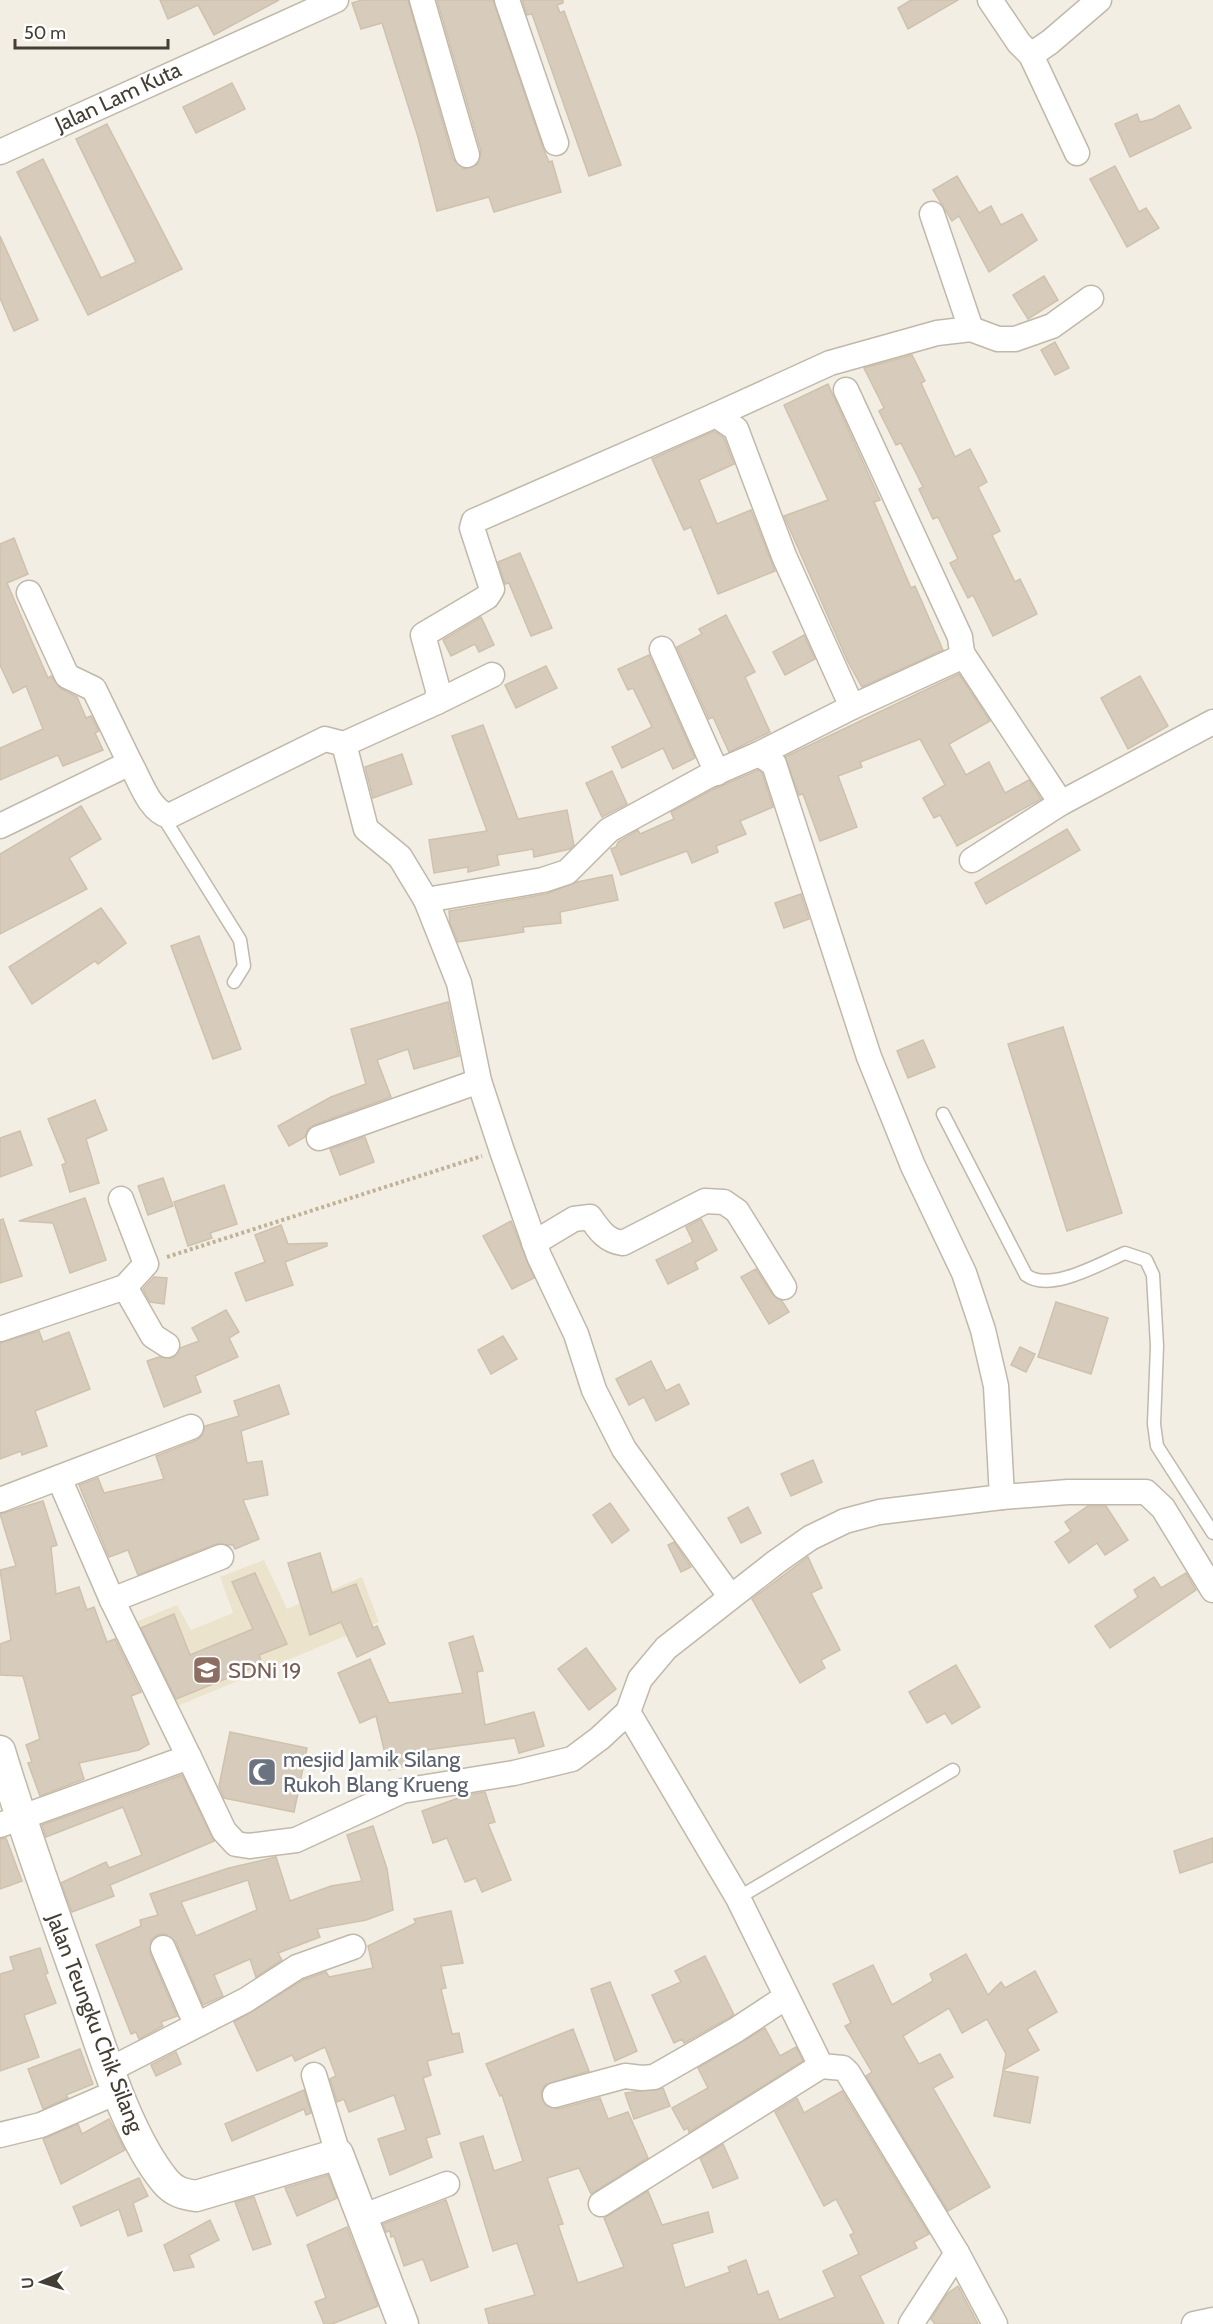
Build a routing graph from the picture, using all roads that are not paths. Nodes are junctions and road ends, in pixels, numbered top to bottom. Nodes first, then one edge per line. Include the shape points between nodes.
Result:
1 (336, 0) edge
2 (422, 0) edge
3 (507, 0) edge
4 (990, 0) edge
5 (1099, 0) edge
6 (1031, 54) junction
7 (555, 143) dead end
8 (0, 152) edge
9 (1077, 153) dead end
10 (467, 155) dead end
11 (932, 214) dead end
12 (1091, 298) dead end
13 (971, 329) junction
14 (846, 390) dead end
15 (716, 416) junction
16 (29, 593) dead end
17 (662, 649) dead end
18 (962, 653) junction
19 (492, 675) dead end
20 (437, 702) junction
21 (852, 707) junction
22 (1213, 722) edge
23 (344, 744) junction
24 (759, 754) junction
25 (130, 763) junction
26 (717, 773) junction
27 (1060, 803) junction
28 (162, 814) junction
29 (0, 826) edge
30 (972, 860) dead end
31 (426, 900) junction
32 (234, 982) dead end
33 (479, 1081) junction
34 (943, 1114) dead end
35 (319, 1138) dead end
36 (121, 1199) dead end
37 (534, 1243) junction
38 (125, 1287) junction
39 (784, 1287) dead end
40 (0, 1329) edge
41 (167, 1345) dead end
42 (190, 1427) dead end
43 (58, 1478) junction
44 (1002, 1497) junction
45 (0, 1500) edge
46 (1213, 1533) edge
47 (221, 1557) dead end
48 (1213, 1590) edge
49 (730, 1596) junction
50 (112, 1600) junction
51 (628, 1712) junction
52 (0, 1751) edge
53 (189, 1756) junction
54 (952, 1770) dead end
55 (10, 1821) edge
56 (738, 1898) junction
57 (353, 1947) dead end
58 (164, 1948) dead end
59 (786, 1997) junction
60 (196, 2024) junction
61 (821, 2066) junction
62 (314, 2076) dead end
63 (114, 2080) junction
64 (555, 2095) dead end
65 (0, 2135) edge
66 (339, 2154) junction
67 (447, 2184) dead end
68 (601, 2205) dead end
69 (363, 2216) junction
70 (957, 2253) junction
71 (1213, 2319) edge
72 (403, 2324) edge
73 (911, 2324) edge
74 (995, 2324) edge
75 (1194, 2324) edge

1 - 8 street, Jalan Lam Kuta
2 - 10 street
3 - 7 street
4 - 6 street via 1018,43
5 - 6 street
6 - 9 street
11 - 13 street
12 - 13 street via 1052,326 1015,339 998,339
13 - 15 street via 937,333 830,363
14 - 18 street via 960,637
15 - 20 street via 474,521 472,528 492,589 487,597 423,635 438,690
15 - 21 street via 736,429 784,556
16 - 25 street via 67,675 94,689
17 - 26 street
18 - 21 street via 957,659
18 - 27 street
19 - 20 street
20 - 23 street
21 - 24 street
22 - 27 street
23 - 28 street via 326,739 175,815
23 - 31 street via 366,829 400,857
24 - 26 street
24 - 44 street via 774,764 869,1057 913,1166 964,1273 983,1330 996,1386
25 - 28 street via 154,807
25 - 29 street
26 - 31 street via 609,830 567,872 543,880
27 - 30 street
28 - 32 lane via 240,940 244,966
31 - 33 street via 459,983
33 - 35 street
33 - 37 street
34 - 46 lane via 1026,1275 1035,1282 1058,1281 1125,1253 1146,1260 1153,1275 1157,1446
36 - 38 street via 146,1264
37 - 39 street via 574,1219 590,1217 602,1234 622,1243 705,1201 724,1202 738,1211
37 - 49 street via 576,1335 594,1390 624,1449
38 - 40 street
38 - 41 street via 153,1336
42 - 43 street
43 - 45 street
43 - 50 street
44 - 48 street via 1146,1492 1163,1508
44 - 49 street via 879,1512 845,1521 810,1538
47 - 50 street
49 - 51 street via 654,1661 640,1679
50 - 53 street
51 - 53 street via 572,1759 514,1773 402,1791 296,1840 249,1846 236,1844 224,1831
51 - 56 street
52 - 55 street, Jalan Teungku Chik Silang
53 - 55 street
54 - 56 lane
55 - 63 street, Jalan Teungku Chik Silang
56 - 59 street
57 - 60 street via 297,1967 246,2000
58 - 60 street
59 - 61 street
59 - 64 street via 654,2077 626,2076
60 - 63 street
61 - 68 street
61 - 70 street via 843,2068 848,2073
62 - 66 street
63 - 65 street via 41,2125
63 - 66 street, Jalan Teungku Chik Silang via 146,2153 165,2181 180,2194 205,2196
66 - 69 street
67 - 69 street
69 - 72 street
70 - 73 street
70 - 74 street
71 - 75 street

